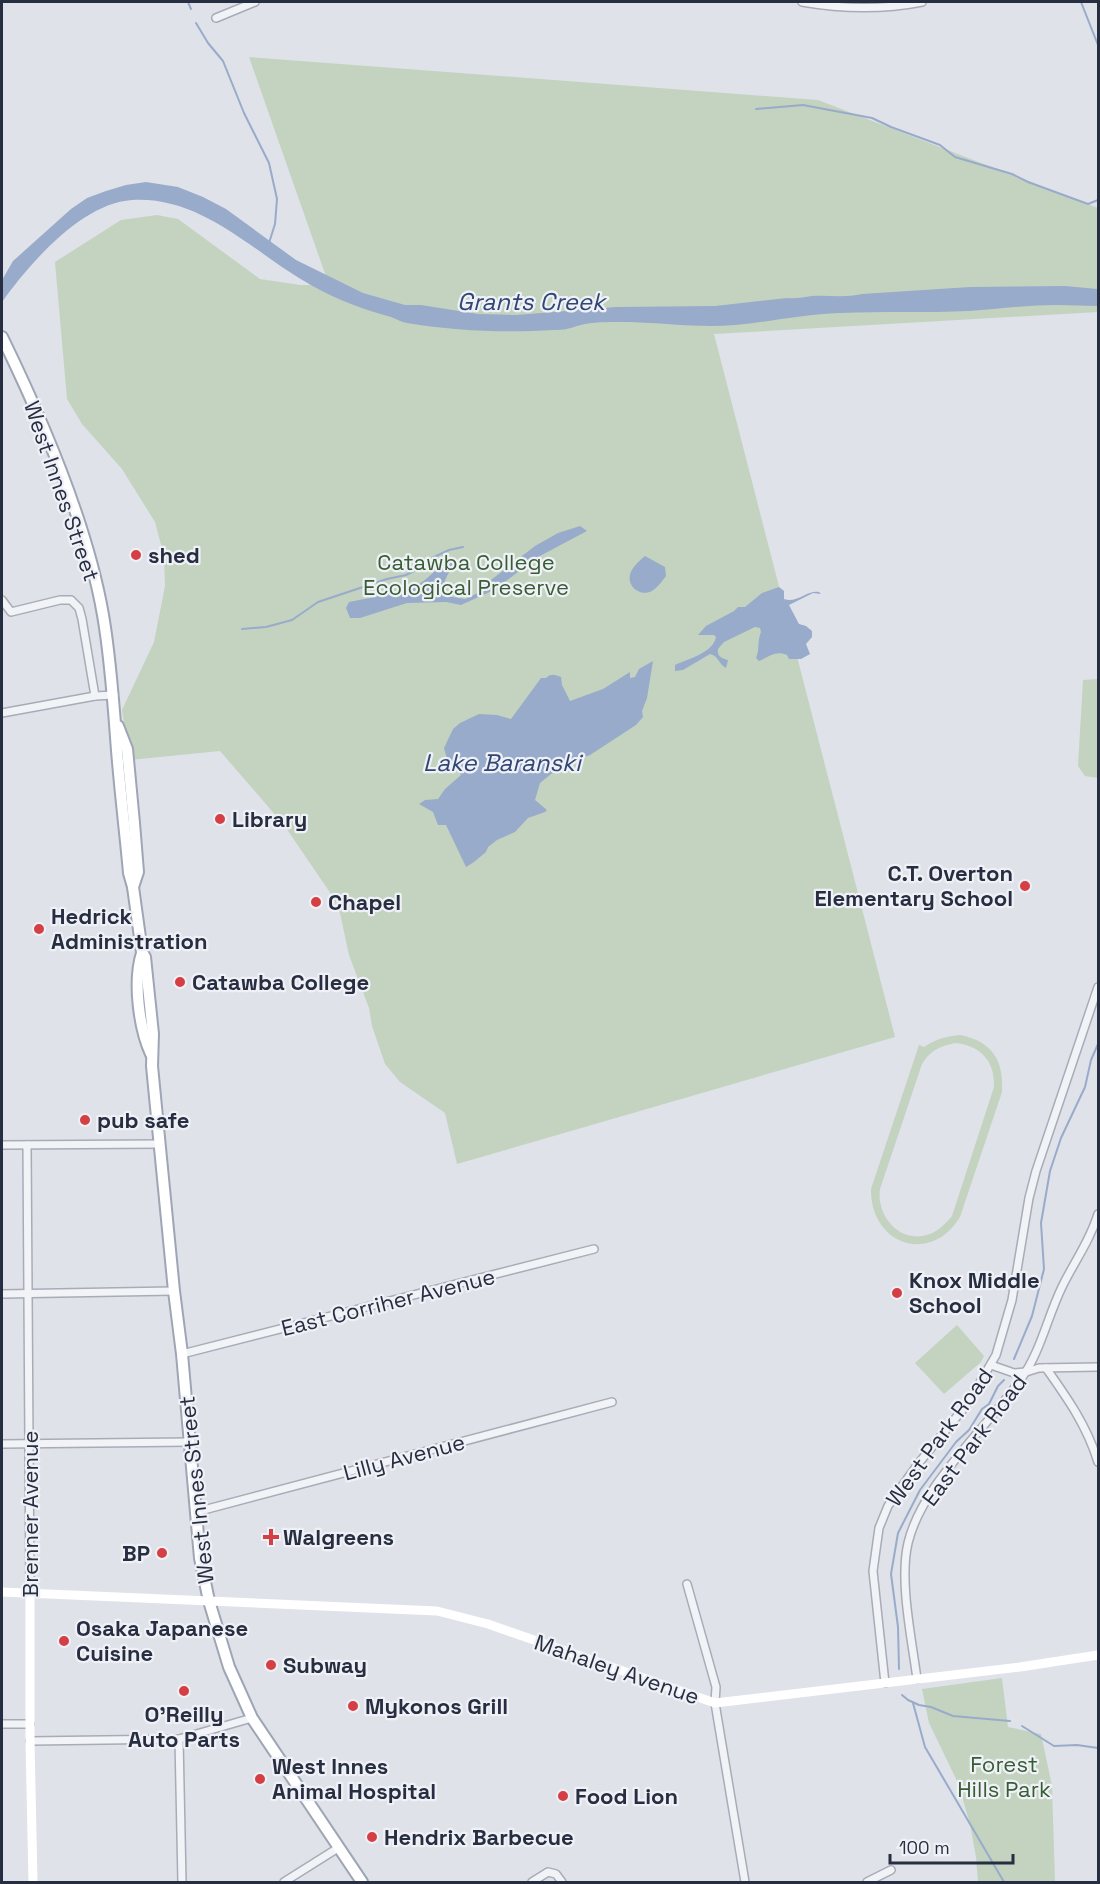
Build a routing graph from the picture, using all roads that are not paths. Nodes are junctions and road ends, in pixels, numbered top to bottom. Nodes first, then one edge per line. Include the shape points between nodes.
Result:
1 (255, 2) edge
2 (802, 2) edge
3 (922, 2) edge
4 (216, 18) dead end
5 (2, 337) edge
6 (2, 600) edge
7 (114, 695) junction
8 (95, 696) junction
9 (2, 713) edge
10 (1098, 987) edge
11 (1097, 999) edge
12 (1095, 1012) edge
13 (160, 1144) junction
14 (2, 1145) edge
15 (27, 1145) junction
16 (1098, 1214) edge
17 (594, 1249) dead end
18 (174, 1291) junction
19 (29, 1293) junction
20 (2, 1294) edge
21 (182, 1354) junction
22 (992, 1365) junction
23 (1098, 1367) edge
24 (1046, 1368) junction
25 (1026, 1372) junction
26 (612, 1402) dead end
27 (190, 1442) junction
28 (30, 1443) junction
29 (2, 1444) edge
30 (1098, 1462) edge
31 (196, 1512) junction
32 (687, 1584) dead end
33 (2, 1592) edge
34 (30, 1593) junction
35 (209, 1601) junction
36 (1098, 1655) edge
37 (917, 1679) junction
38 (885, 1683) junction
39 (715, 1703) junction
40 (252, 1718) junction
41 (2, 1724) edge
42 (30, 1724) junction
43 (179, 1738) junction
44 (30, 1742) junction
45 (338, 1848) junction
46 (891, 1870) dead end
47 (33, 1882) edge
48 (182, 1882) edge
49 (284, 1882) edge
50 (362, 1882) edge
51 (532, 1882) edge
52 (562, 1882) edge
53 (745, 1882) edge
54 (867, 1882) edge

1 - 4 street
2 - 3 street via 859,8
5 - 7 main road, West Innes Street via 42,424 79,526 103,614
6 - 8 street via 11,612 60,600 71,600 79,608
7 - 8 street
7 - 13 main road, West Innes Street via 116,721 127,749 138,872 133,887 153,1034
8 - 9 street
10 - 11 street, West Park Road
11 - 12 street, West Park Road
12 - 22 street, West Park Road via 1036,1171 1012,1300
13 - 15 street
13 - 18 main road, West Innes Street
14 - 15 street
15 - 19 street, Brenner Avenue
16 - 25 street, East Park Road
17 - 21 street, East Corriher Avenue
18 - 19 street
18 - 21 main road, West Innes Street
19 - 20 street
19 - 28 street, Brenner Avenue
21 - 27 main road, West Innes Street
22 - 25 street
22 - 38 street, West Park Road via 882,1517 873,1571
23 - 24 street
24 - 25 street
24 - 30 street via 1076,1409
25 - 37 street, East Park Road via 932,1490 912,1530 907,1545 907,1594
26 - 31 street, Lilly Avenue
27 - 28 street
27 - 31 main road, West Innes Street
28 - 29 street
28 - 34 street, Brenner Avenue
31 - 35 main road, West Innes Street
32 - 39 street via 716,1687
33 - 34 street, Mahaley Avenue
34 - 35 street, Mahaley Avenue
34 - 42 street, Brenner Avenue
35 - 39 street, Mahaley Avenue via 437,1611 467,1617
35 - 40 main road, West Innes Street via 229,1667
36 - 37 street, Mahaley Avenue
37 - 38 street, Mahaley Avenue
38 - 39 street, Mahaley Avenue
39 - 53 street
40 - 43 street
40 - 45 main road, West Innes Street
41 - 42 street
42 - 44 street, Brenner Avenue
43 - 44 street
43 - 48 street
44 - 47 street, Brenner Avenue
45 - 49 street
45 - 50 main road, West Innes Street
46 - 54 street
51 - 52 street via 548,1872 556,1874

